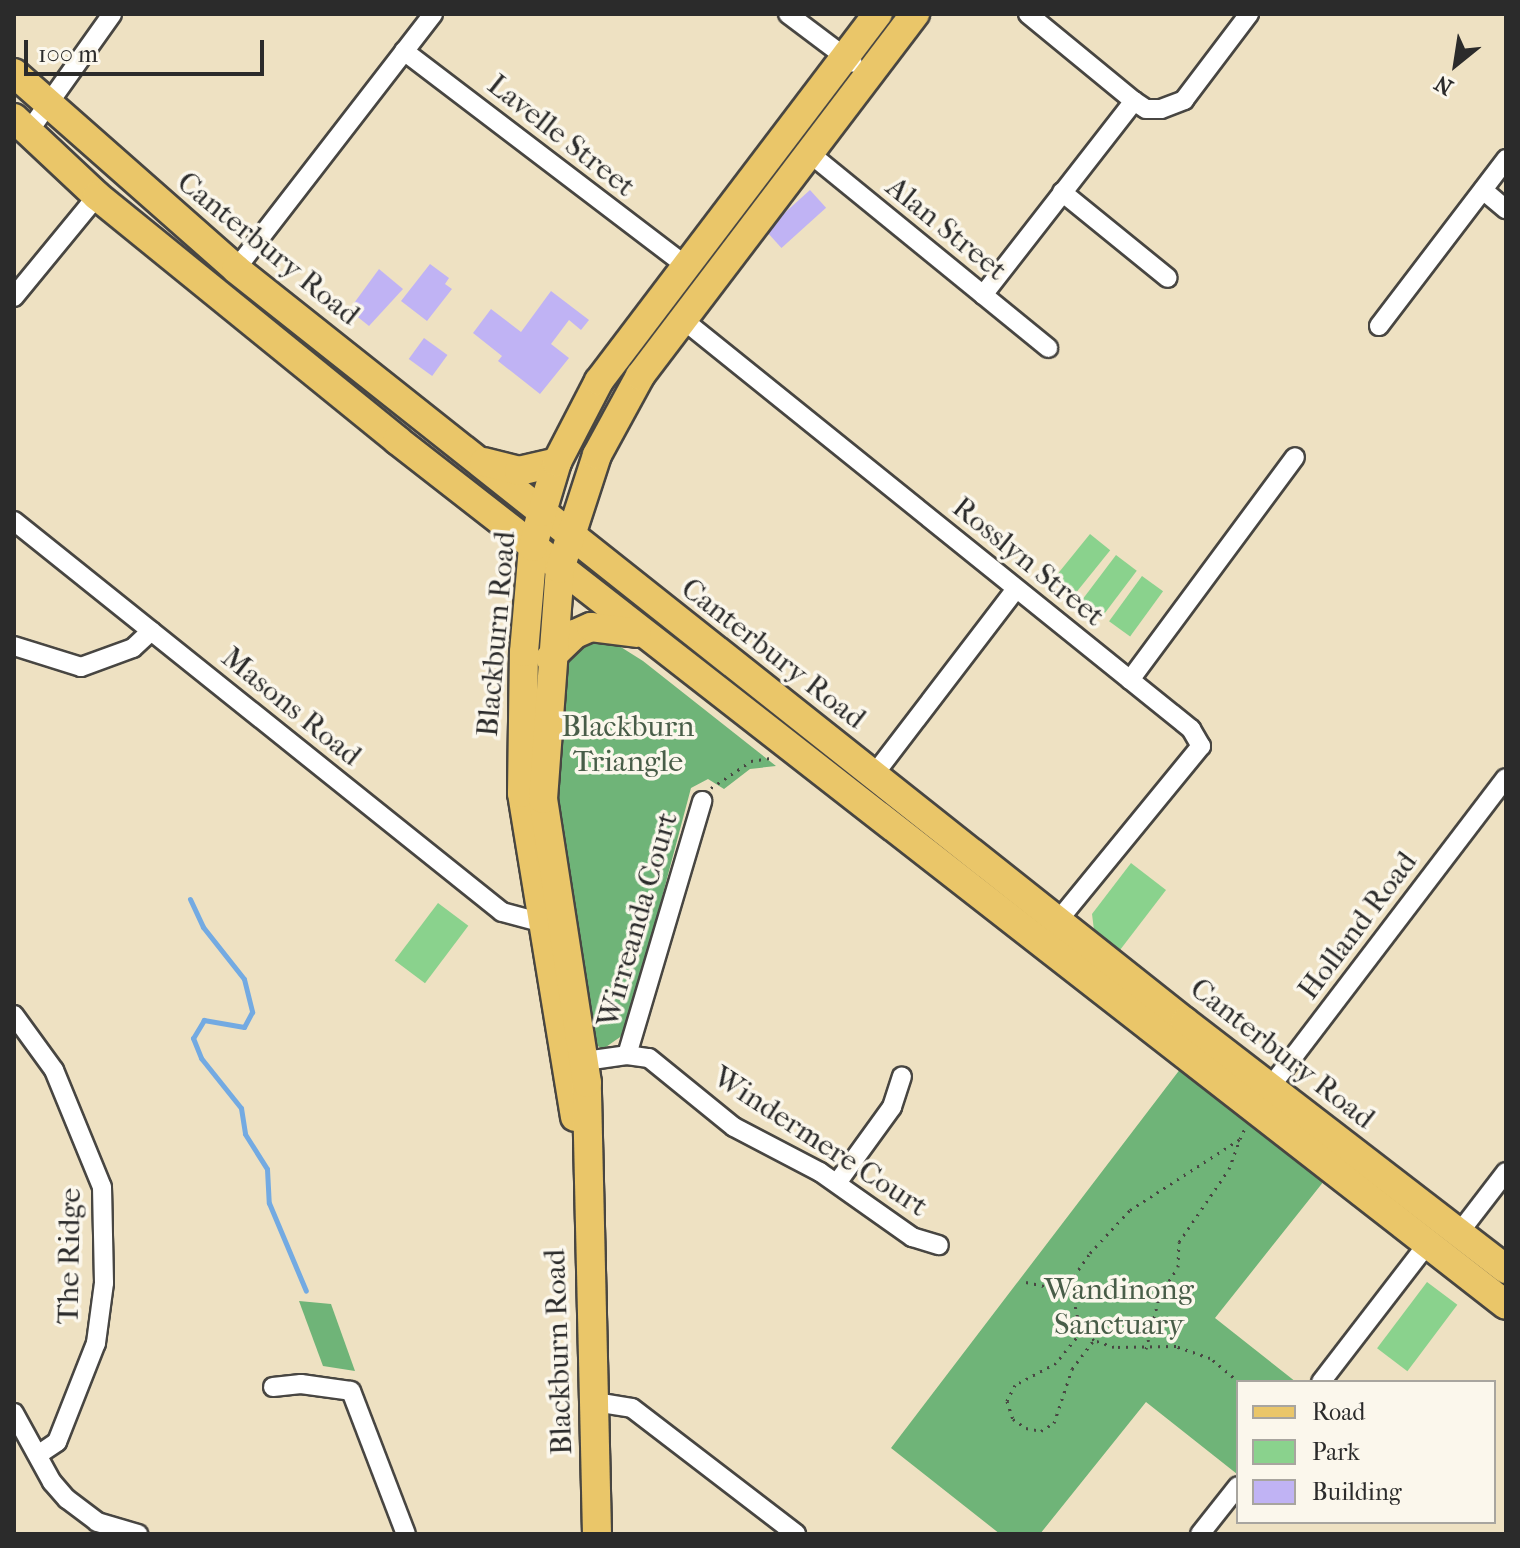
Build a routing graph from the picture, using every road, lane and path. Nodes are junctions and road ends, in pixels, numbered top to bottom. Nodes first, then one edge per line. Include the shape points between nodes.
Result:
1 (112, 14) edge
2 (433, 14) edge
3 (788, 14) edge
4 (878, 14) edge
5 (915, 14) edge
6 (1028, 14) edge
7 (1249, 14) edge
8 (404, 51) junction
9 (845, 57) junction
10 (14, 73) edge
11 (868, 75) junction
12 (1134, 101) junction
13 (50, 102) junction
14 (22, 124) edge
15 (808, 152) junction
16 (1506, 159) edge
17 (1483, 190) junction
18 (1062, 192) junction
19 (97, 196) junction
20 (1506, 209) edge
21 (685, 265) junction
22 (236, 269) junction
23 (1168, 278) dead end
24 (983, 295) junction
25 (14, 297) edge
26 (681, 318) junction
27 (1379, 326) dead end
28 (1048, 348) dead end
29 (469, 455) junction
30 (597, 455) junction
31 (1295, 457) dead end
32 (557, 462) junction
33 (542, 512) junction
34 (14, 521) edge
35 (569, 534) junction
36 (533, 547) junction
37 (560, 569) junction
38 (614, 572) junction
39 (1016, 589) junction
40 (151, 631) junction
41 (645, 636) junction
42 (14, 646) edge
43 (550, 658) junction
44 (1130, 680) junction
45 (769, 748) dead end
46 (873, 776) junction
47 (1506, 778) edge
48 (702, 801) joint
49 (550, 921) junction
50 (1062, 936) junction
51 (571, 977) junction
52 (14, 1015) edge
53 (557, 1023) junction
54 (627, 1055) junction
55 (574, 1063) junction
56 (902, 1077) dead end
57 (1262, 1098) junction
58 (1240, 1139) junction
59 (1506, 1172) edge
60 (837, 1183) junction
61 (1444, 1233) junction
62 (939, 1245) dead end
63 (1506, 1269) edge
64 (1026, 1282) dead end
65 (1072, 1292) junction
66 (1506, 1305) edge
67 (1081, 1332) junction
68 (1094, 1340) junction
69 (1146, 1349) junction
70 (1237, 1380) edge
71 (1323, 1380) edge
72 (273, 1387) dead end
73 (595, 1402) junction
74 (14, 1413) edge
75 (38, 1455) junction
76 (1236, 1489) edge
77 (138, 1534) edge
78 (406, 1534) edge
79 (597, 1534) edge
80 (796, 1534) edge
81 (1200, 1534) edge

1 - 13 street
2 - 8 street
3 - 9 street
4 - 9 main road, Blackburn Road
5 - 11 main road, Blackburn Road
6 - 12 street
7 - 12 street via 1184,100 1161,109
8 - 21 street, Lavelle Street
8 - 22 street
9 - 11 street
9 - 21 main road, Blackburn Road
10 - 13 main road, Canterbury Road
11 - 15 main road, Blackburn Road
12 - 18 street
13 - 14 street
13 - 22 main road, Canterbury Road
14 - 19 main road, Canterbury Road
15 - 24 street, Alan Street
15 - 26 main road, Blackburn Road
16 - 17 street
17 - 20 street
17 - 27 street
18 - 23 street
18 - 24 street
19 - 25 street
19 - 36 main road, Canterbury Road
21 - 32 main road, Blackburn Road via 599,381
22 - 29 main road, Canterbury Road
24 - 28 street, Alan Street
26 - 30 main road, Blackburn Road via 640,376
26 - 39 street, Rosslyn Street
29 - 32 main road via 512,471
29 - 33 main road, Canterbury Road
30 - 35 main road, Blackburn Road
30 - 38 main road via 592,514 599,546
31 - 44 street
32 - 33 main road, Blackburn Road
33 - 35 main road, Canterbury Road
33 - 36 main road, Blackburn Road
34 - 40 street, Masons Road
35 - 37 main road, Blackburn Road
35 - 38 main road, Canterbury Road
36 - 37 main road, Canterbury Road
36 - 49 main road, Blackburn Road via 521,751
37 - 41 main road, Canterbury Road
37 - 43 main road, Blackburn Road
38 - 46 main road, Canterbury Road
39 - 44 street, Rosslyn Street
39 - 46 street
40 - 42 street via 133,648 81,667
40 - 49 street, Masons Road via 502,912 524,922
41 - 43 main road via 591,627
41 - 50 main road, Canterbury Road
43 - 49 main road, Blackburn Road via 543,799
44 - 50 street, Rosslyn Street via 1191,729 1201,746 1095,880
45 - 48 path via 780,757 751,761 710,788
46 - 50 main road, Canterbury Road
47 - 57 street, Holland Road
48 - 54 street, Wirreanda Court
49 - 51 main road, Blackburn Road
49 - 53 main road, Blackburn Road
50 - 57 main road, Canterbury Road
51 - 53 main road
51 - 55 main road, Blackburn Road
52 - 75 street, The Ridge via 54,1070 102,1187 104,1283 96,1343 57,1442
53 - 55 main road, Blackburn Road
54 - 55 street, Windermere Court
54 - 60 street, Windermere Court via 649,1058 734,1127
55 - 73 main road, Blackburn Road via 586,1169
56 - 60 street via 892,1107
57 - 58 path
57 - 61 main road, Canterbury Road
58 - 65 path via 1130,1210 1090,1253 1074,1276
58 - 69 path via 1229,1169 1179,1242 1178,1267 1160,1294
59 - 61 street
60 - 62 street, Windermere Court via 897,1228
61 - 63 main road, Canterbury Road
61 - 66 main road, Canterbury Road
61 - 71 street
64 - 65 path
65 - 67 path
67 - 68 path
67 - 68 path via 1056,1363 1015,1385 1007,1401 1013,1419 1026,1428 1041,1431 1054,1423 1072,1369
68 - 69 path
69 - 70 path via 1176,1346 1210,1358
72 - 78 street via 301,1384 351,1391
73 - 79 main road, Blackburn Road
73 - 80 street via 632,1408
74 - 75 street
75 - 77 street via 52,1482 82,1514
76 - 81 street

